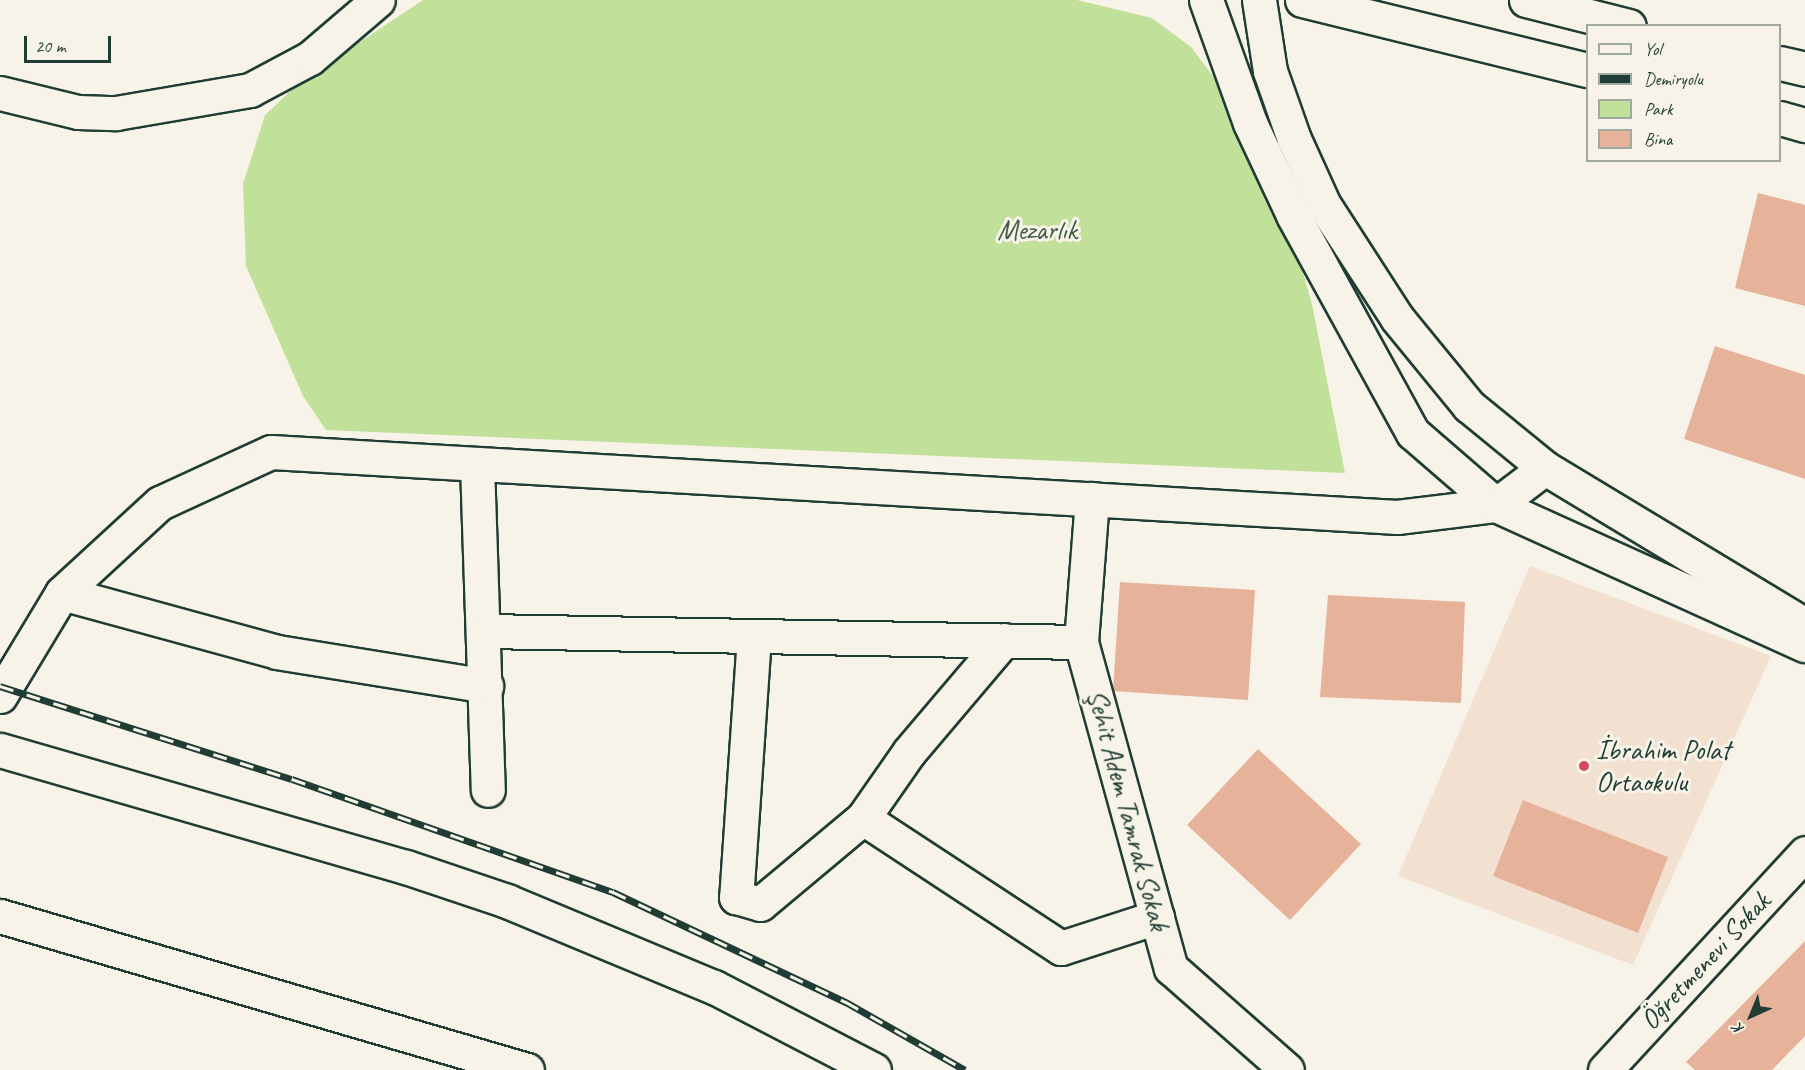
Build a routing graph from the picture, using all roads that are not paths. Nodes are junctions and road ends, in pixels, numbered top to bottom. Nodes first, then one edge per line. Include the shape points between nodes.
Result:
1 (378, 0) edge
2 (1206, 0) edge
3 (1259, 0) edge
4 (1302, 0) edge
5 (1526, 0) edge
6 (1621, 24) edge
7 (1781, 63) edge
8 (1805, 69) edge
9 (1586, 70) edge
10 (0, 93) edge
11 (1781, 119) edge
12 (1805, 125) edge
13 (477, 464) junction
14 (1545, 468) junction
15 (1092, 499) junction
16 (1496, 505) junction
17 (62, 593) junction
18 (1805, 625) edge
19 (485, 631) junction
20 (754, 636) junction
21 (1004, 640) junction
22 (1081, 642) junction
23 (1805, 645) edge
24 (486, 686) junction
25 (0, 696) edge
26 (0, 750) edge
27 (488, 790) dead end
28 (863, 818) junction
29 (1805, 853) edge
30 (0, 916) edge
31 (1157, 916) junction
32 (451, 1059) edge
33 (527, 1070) edge
34 (874, 1070) edge
35 (1287, 1070) edge
36 (1605, 1070) edge

1 - 10 main road via 310,58 249,90 116,113 66,110
2 - 16 main road via 1250,123 1293,215 1413,433
3 - 14 main road via 1270,71 1294,139 1335,223 1397,318 1469,406
4 - 9 main road
5 - 6 main road
7 - 8 main road
11 - 12 main road
13 - 15 main road
13 - 17 main road via 272,452 160,503
13 - 19 main road
14 - 16 main road
14 - 18 main road
15 - 16 main road via 1397,517
15 - 22 main road, Şehit Adem Tamrak Sokak
16 - 23 main road
17 - 24 main road via 277,652
17 - 25 main road
19 - 20 main road
19 - 24 main road
20 - 21 main road
20 - 28 main road via 736,897 760,904
21 - 22 main road
21 - 28 main road via 909,752
22 - 31 main road, Şehit Adem Tamrak Sokak
24 - 27 main road
26 - 34 main road via 395,863 507,902 714,987
28 - 31 main road via 1060,948
29 - 36 main road, Öğretmenevi Sokak
30 - 32 main road
31 - 35 main road, Şehit Adem Tamrak Sokak via 1171,968
32 - 33 main road

